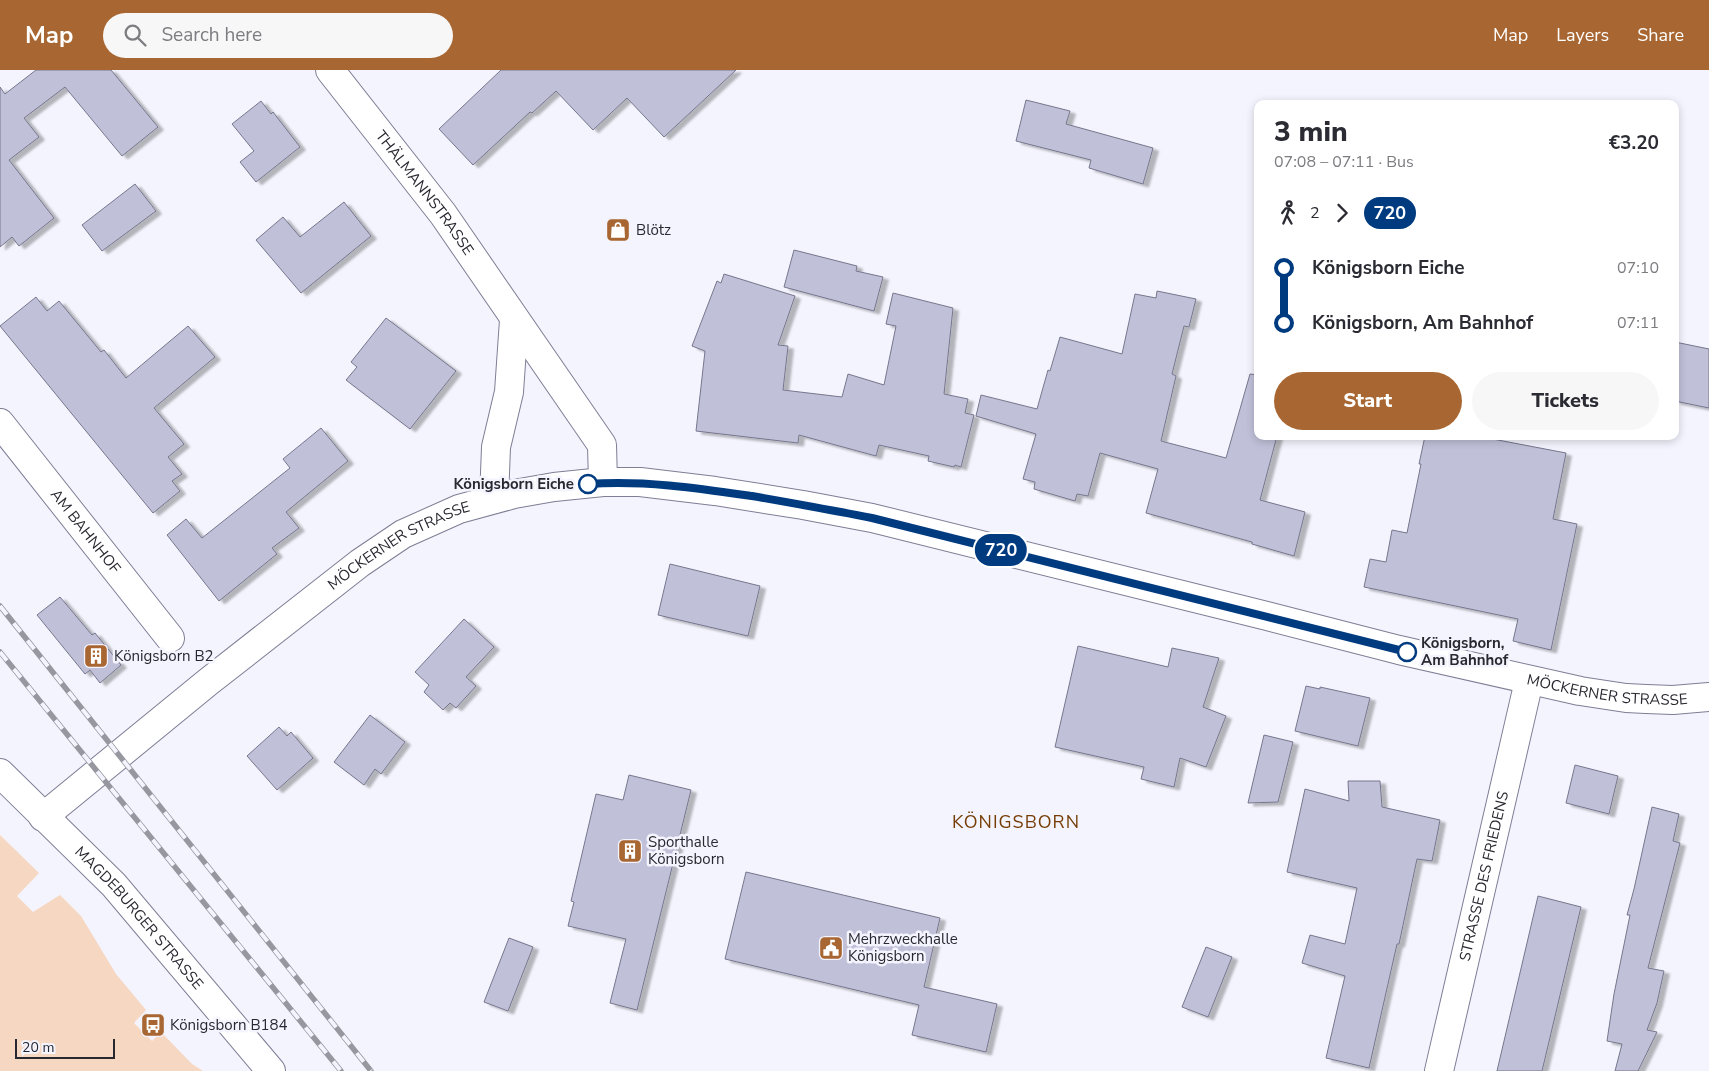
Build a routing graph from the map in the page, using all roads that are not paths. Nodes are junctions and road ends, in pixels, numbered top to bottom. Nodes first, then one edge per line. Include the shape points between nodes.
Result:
1 (330, 70) edge
2 (514, 320) junction
3 (0, 424) edge
4 (603, 482) junction
5 (494, 499) junction
6 (170, 638) dead end
7 (1530, 681) junction
8 (1709, 697) edge
9 (0, 773) edge
10 (43, 816) junction
11 (271, 1071) edge
12 (1439, 1071) edge

1 - 2 main road, THÄLMANNSTRASSE via 443,214
2 - 4 main road, THÄLMANNSTRASSE via 602,445
2 - 5 main road via 509,392 496,447
3 - 6 main road, AM BAHNHOF
4 - 5 main road, MÖCKERNER STRASSE via 534,490
4 - 7 main road, MÖCKERNER STRASSE via 640,482 715,491 872,518
5 - 10 main road, MÖCKERNER STRASSE via 459,509 410,531 360,563
7 - 8 main road, MÖCKERNER STRASSE via 1626,698 1673,700
7 - 12 main road, STRASSE DES FRIEDENS
9 - 10 main road, MAGDEBURGER STRASSE
10 - 11 main road, MAGDEBURGER STRASSE via 128,901

